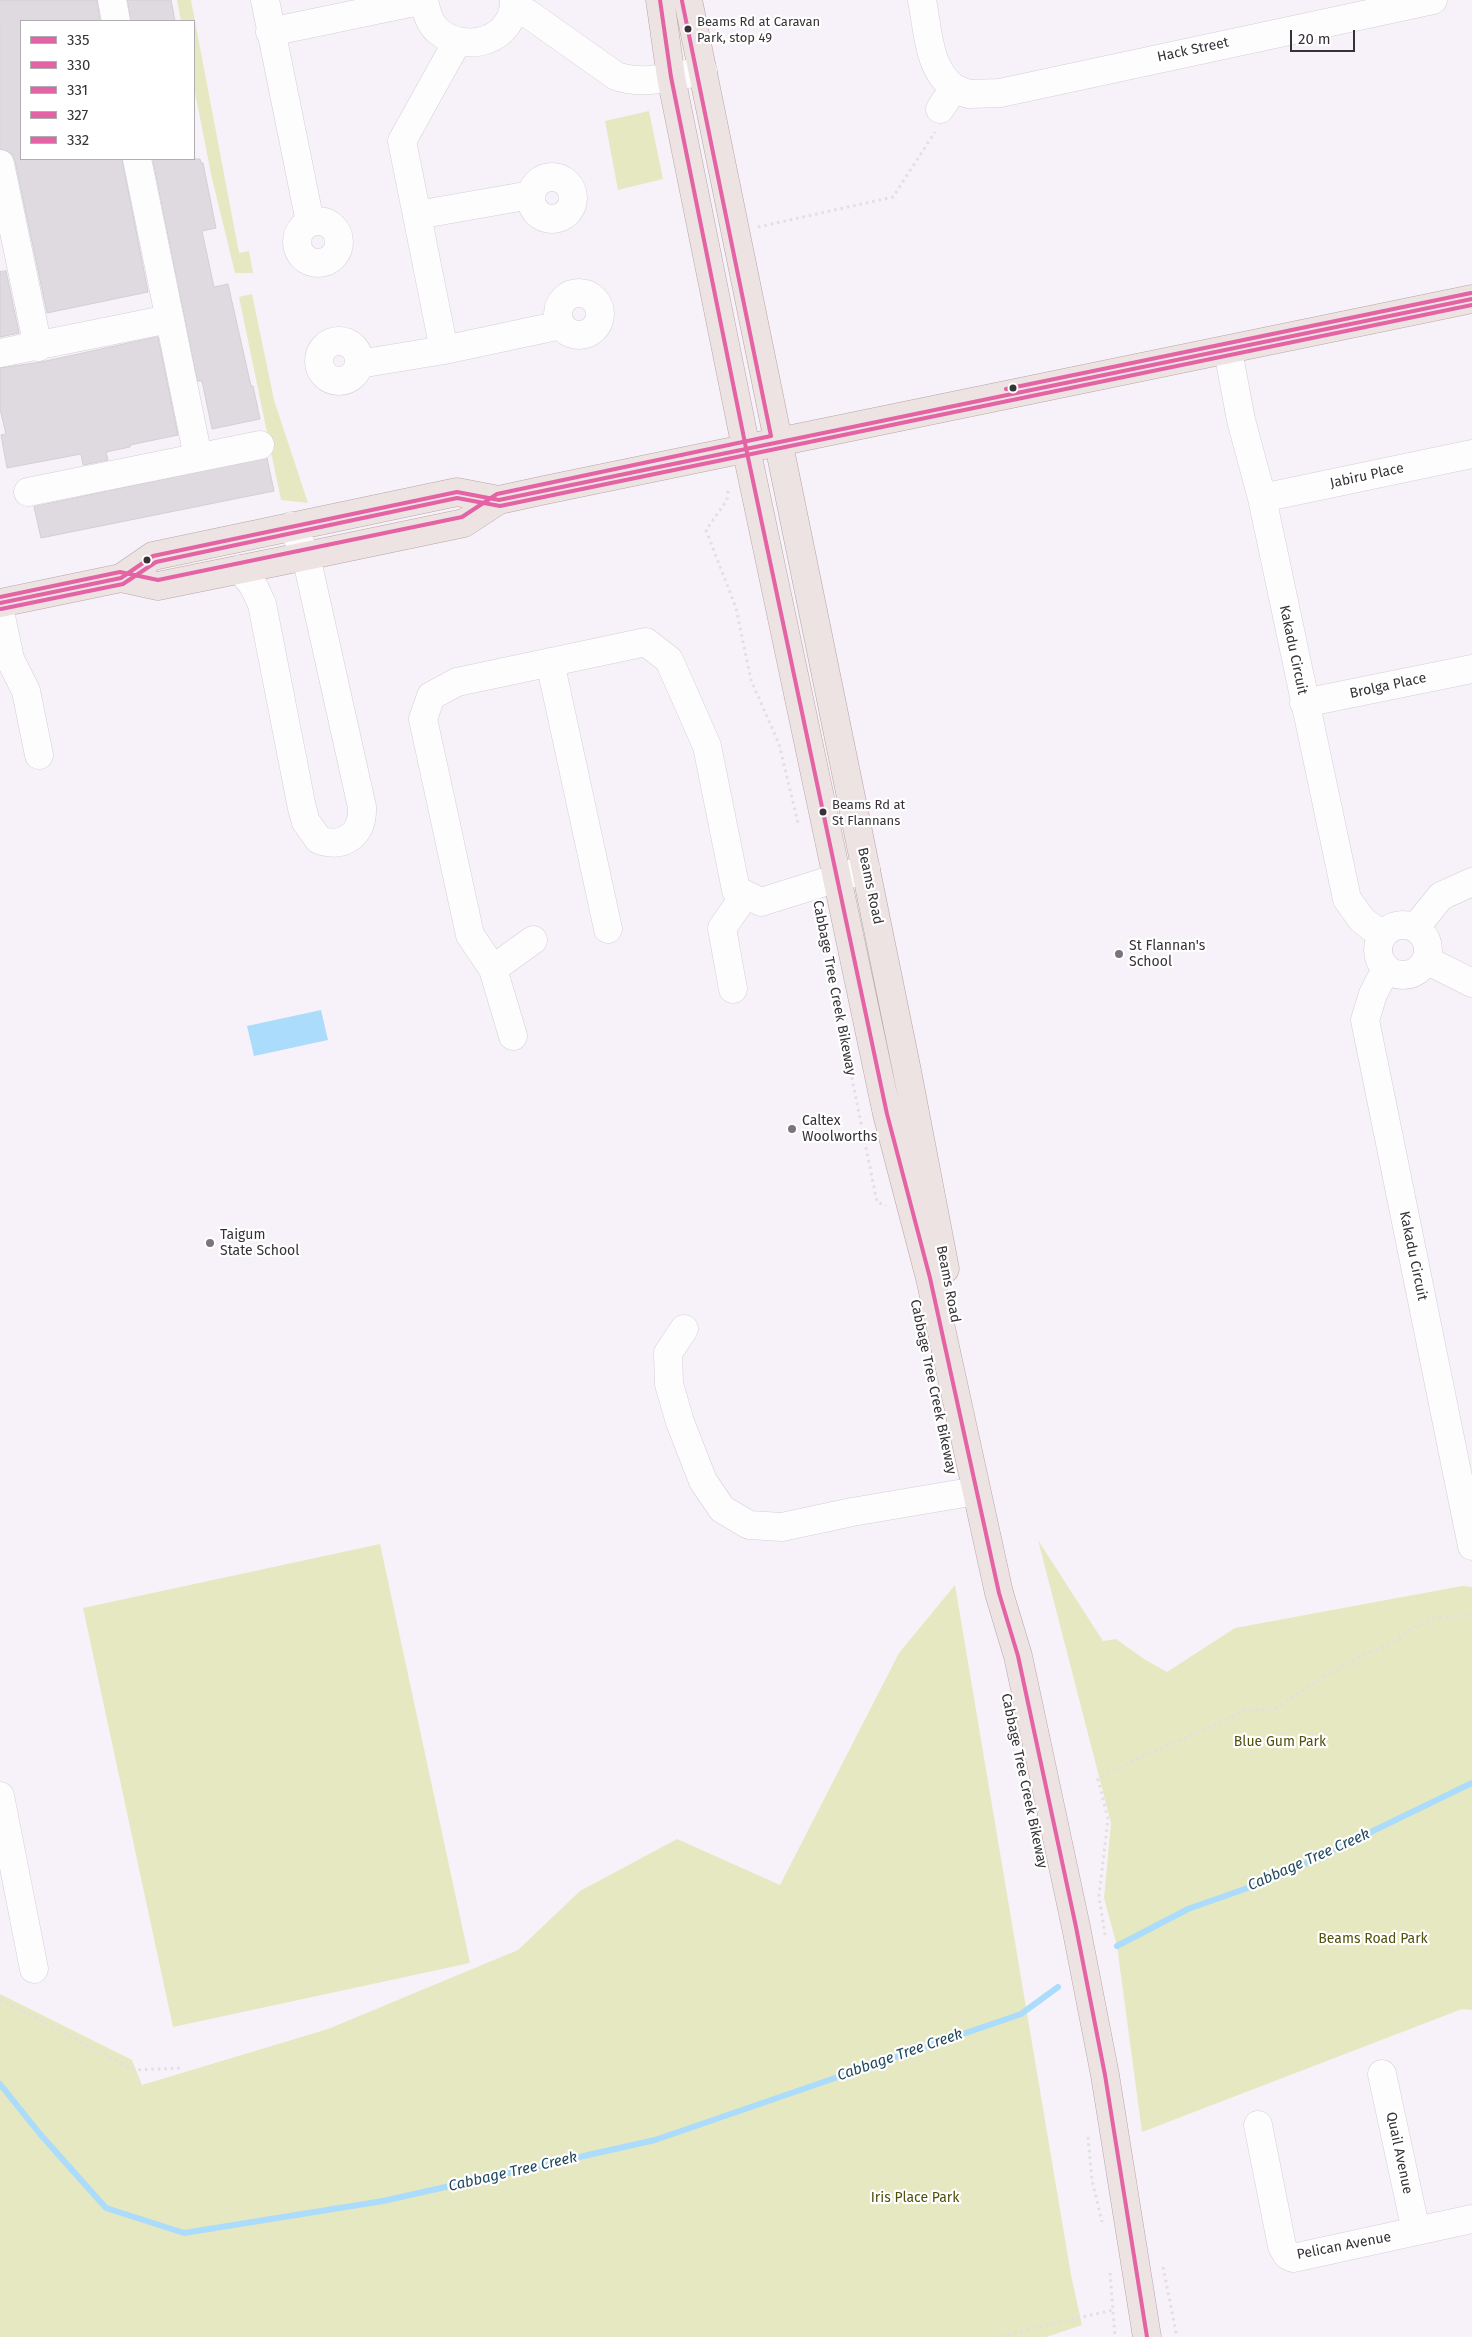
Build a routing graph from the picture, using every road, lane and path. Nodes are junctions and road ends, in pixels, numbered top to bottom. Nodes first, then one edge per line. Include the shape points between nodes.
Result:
1 (112, 0) edge
2 (265, 0) edge
3 (424, 0) edge
4 (660, 0) edge
5 (688, 0) edge
6 (922, 0) edge
7 (1433, 0) edge
8 (521, 5) edge
9 (116, 20) edge
10 (270, 32) junction
11 (457, 42) junction
12 (702, 71) junction
13 (671, 77) junction
14 (947, 99) junction
15 (137, 160) edge
16 (0, 164) edge
17 (531, 195) dead end
18 (417, 215) junction
19 (310, 222) dead end
20 (752, 229) dead end
21 (9, 252) edge
22 (1472, 299) edge
23 (169, 319) junction
24 (561, 325) dead end
25 (38, 347) junction
26 (444, 350) junction
27 (1228, 351) junction
28 (0, 353) edge
29 (359, 364) dead end
30 (778, 441) junction
31 (260, 444) dead end
32 (746, 448) junction
33 (1472, 454) edge
34 (198, 457) junction
35 (728, 491) dead end
36 (28, 492) dead end
37 (1262, 498) junction
38 (499, 500) junction
39 (292, 526) junction
40 (306, 556) junction
41 (240, 569) junction
42 (121, 578) junction
43 (0, 602) edge
44 (0, 612) edge
45 (550, 662) junction
46 (1472, 669) edge
47 (1304, 703) junction
48 (39, 755) dead end
49 (800, 830) dead end
50 (866, 869) junction
51 (837, 879) junction
52 (1472, 882) edge
53 (745, 895) junction
54 (1415, 928) junction
55 (608, 929) dead end
56 (1382, 935) junction
57 (533, 940) dead end
58 (1426, 960) junction
59 (493, 969) junction
60 (1386, 969) junction
61 (1472, 983) edge
62 (733, 989) dead end
63 (842, 1030) dead end
64 (513, 1036) dead end
65 (890, 1208) dead end
66 (684, 1329) dead end
67 (976, 1491) junction
68 (1472, 1546) edge
69 (1472, 1614) edge
70 (1018, 1656) junction
71 (0, 1796) edge
72 (1105, 1936) dead end
73 (34, 1969) dead end
74 (0, 1998) edge
75 (182, 2068) dead end
76 (1382, 2074) dead end
77 (1258, 2126) dead end
78 (1088, 2128) dead end
79 (1472, 2219) edge
80 (1104, 2231) dead end
81 (1416, 2231) junction
82 (1161, 2259) dead end
83 (1110, 2271) dead end
84 (1113, 2310) junction
85 (995, 2337) edge
86 (1115, 2337) edge
87 (1147, 2337) edge
88 (1177, 2337) edge

1 - 9 street
2 - 10 street
3 - 10 street
3 - 11 street via 428,18 438,31
4 - 13 main road, Beams Road
5 - 12 main road, Beams Road
6 - 14 street via 935,62
7 - 14 street, Hack Street via 1000,93 968,94
8 - 11 street via 499,33 485,41
8 - 13 street via 616,76 632,81
10 - 19 street
11 - 18 street via 402,141
12 - 13 street
12 - 30 main road, Beams Road
13 - 32 main road, Beams Road
14 - 20 path via 936,129 893,197
15 - 23 street
16 - 21 street
17 - 18 street
18 - 26 street
21 - 25 street
22 - 27 main road
23 - 25 street
23 - 34 street
24 - 26 street
25 - 28 street
26 - 29 street
27 - 30 main road
27 - 37 street, Kakadu Circuit via 1241,420
30 - 32 main road
30 - 50 main road, Beams Road
31 - 34 street
32 - 38 main road
32 - 51 main road, Beams Road
33 - 37 street, Jabiru Place
34 - 36 street
35 - 49 path via 726,500 706,530 736,608 751,680 779,744
37 - 47 street, Kakadu Circuit
38 - 39 main road via 457,492
38 - 40 main road via 464,523
39 - 40 street
39 - 42 main road via 153,556
40 - 41 main road
40 - 41 street via 362,807 361,826 355,834 336,842 319,840 306,822 262,604
41 - 42 main road via 158,586
42 - 43 main road
44 - 48 street via 10,659 26,691
45 - 53 street via 646,642 669,660 707,746 736,890
45 - 55 street
45 - 59 street via 457,682 431,696 423,719 470,936
46 - 47 street, Brolga Place
47 - 56 street, Kakadu Circuit via 1347,899 1362,920
50 - 51 street
50 - 70 main road, Beams Road via 953,1313 1013,1592
51 - 53 street via 760,902
51 - 67 main road, Beams Road via 887,1114 930,1278
52 - 54 street via 1441,896
53 - 62 street via 722,928
54 - 56 street via 1401,924
54 - 58 street via 1428,946
56 - 60 street via 1378,957
57 - 59 street
58 - 60 street via 1416,972 1408,975 1393,974
58 - 61 street
59 - 64 street
60 - 68 street, Kakadu Circuit via 1373,994 1365,1020
63 - 65 path, Cabbage Tree Creek Bikeway via 877,1202
66 - 67 street via 668,1353 668,1384 680,1422 703,1481 722,1509 749,1525 782,1527
67 - 70 main road, Beams Road via 999,1593
69 - 72 path via 1433,1619 1393,1643 1332,1672 1274,1709 1242,1710 1098,1779 1108,1820 1099,1896
70 - 87 main road, Beams Road via 1105,2075
71 - 73 street
74 - 75 path via 134,2070
76 - 81 street, Quail Avenue
77 - 81 street, Pelican Avenue via 1282,2246 1287,2255 1294,2258
78 - 80 path via 1088,2152
79 - 81 street, Pelican Avenue
82 - 88 path
83 - 84 path
84 - 85 path
84 - 86 path

